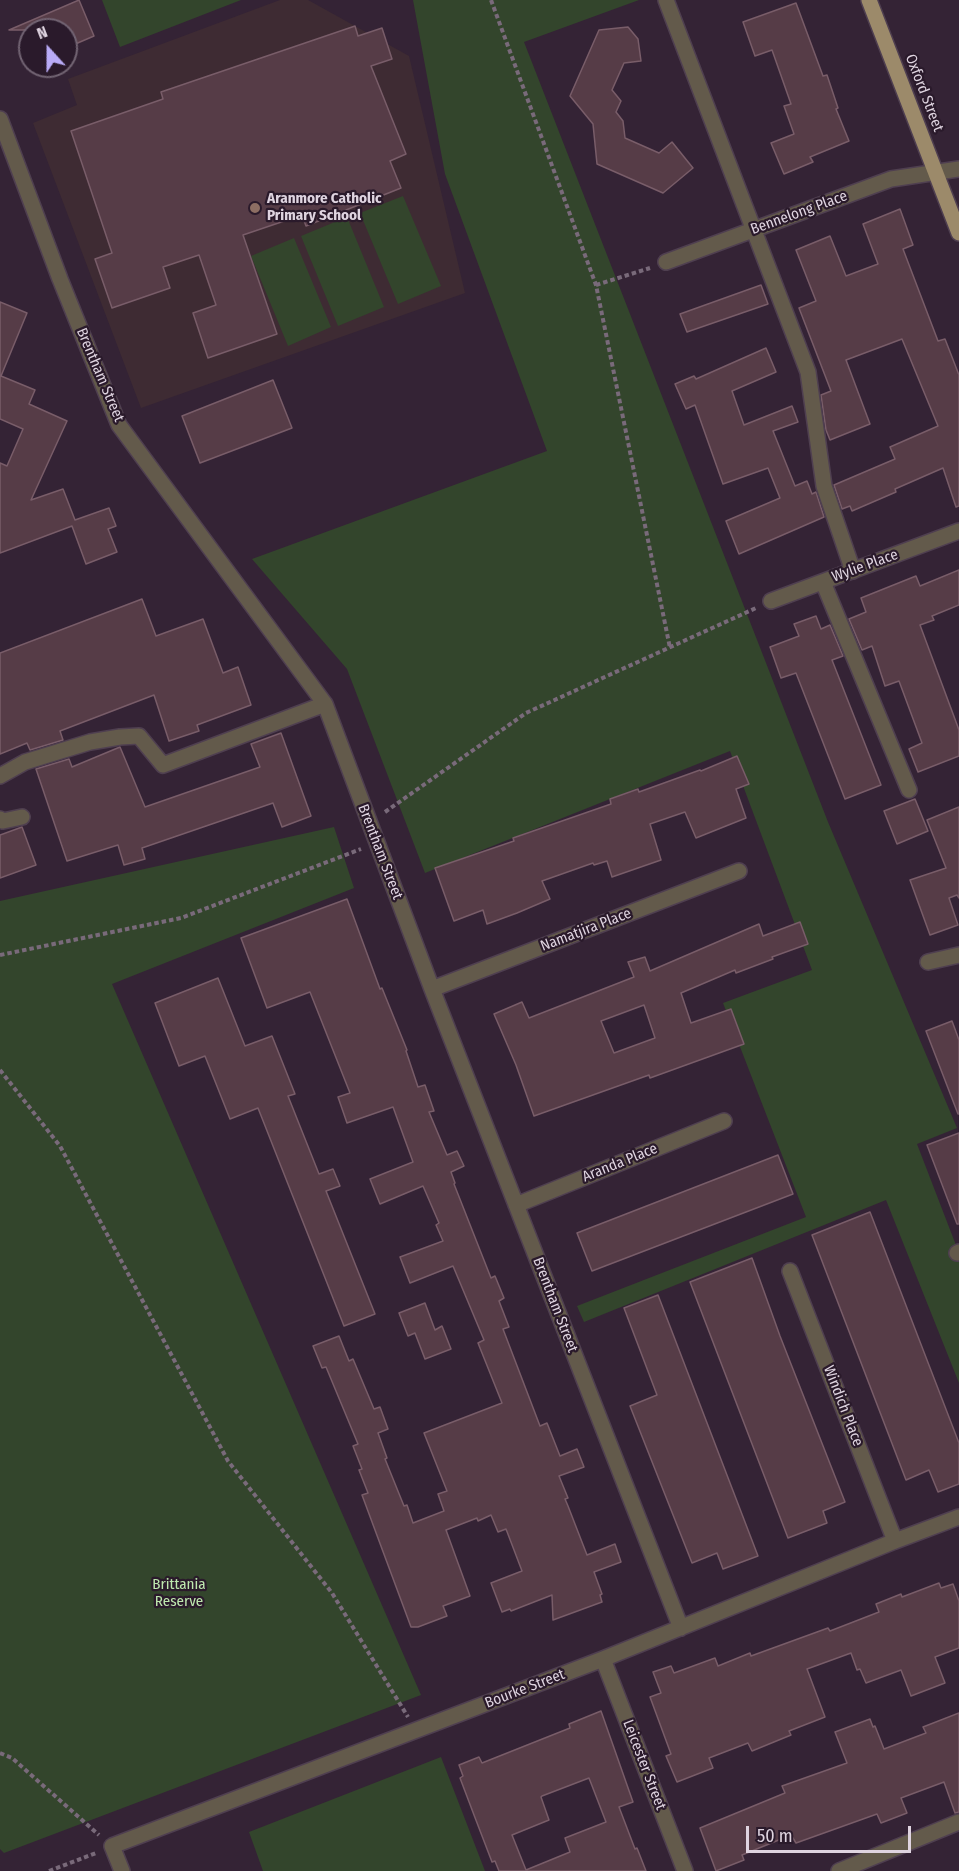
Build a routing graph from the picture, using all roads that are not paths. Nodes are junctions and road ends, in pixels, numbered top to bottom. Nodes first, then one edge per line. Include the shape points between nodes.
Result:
1 (666, 0) edge
2 (869, 0) edge
3 (0, 119) edge
4 (959, 169) edge
5 (935, 172) junction
6 (753, 230) junction
7 (959, 233) edge
8 (666, 262) road end
9 (959, 531) edge
10 (853, 571) junction
11 (823, 582) junction
12 (771, 602) road end
13 (325, 704) junction
14 (0, 776) edge
15 (909, 790) dead end
16 (22, 817) dead end
17 (0, 819) edge
18 (739, 871) dead end
19 (959, 955) edge
20 (928, 962) dead end
21 (432, 989) junction
22 (724, 1121) dead end
23 (516, 1205) junction
24 (790, 1271) dead end
25 (959, 1517) edge
26 (895, 1541) junction
27 (681, 1628) junction
28 (603, 1659) junction
29 (959, 1822) edge
30 (122, 1871) edge
31 (685, 1871) edge
32 (838, 1871) edge

1 - 6 street
2 - 5 main road, Oxford Street
3 - 13 street, Brentham Street via 119,425
4 - 5 street, Bennelong Place
5 - 6 street, Bennelong Place via 891,179
5 - 7 main road, Oxford Street
6 - 8 street, Bennelong Place
6 - 10 street via 807,372 824,486
9 - 10 street, Wylie Place
10 - 11 street, Wylie Place
11 - 12 street, Wylie Place
11 - 15 street
13 - 14 street via 163,765 140,736 120,737 25,762
13 - 21 street, Brentham Street
16 - 17 street
18 - 21 street, Namatjira Place
19 - 20 street
21 - 23 street, Brentham Street
22 - 23 street, Aranda Place
23 - 27 street, Brentham Street
24 - 26 street, Windich Place
25 - 26 street, Bourke Street
26 - 27 street, Bourke Street
27 - 28 street, Bourke Street
28 - 30 street, Bourke Street via 112,1846
28 - 31 street, Leicester Street
29 - 32 street

